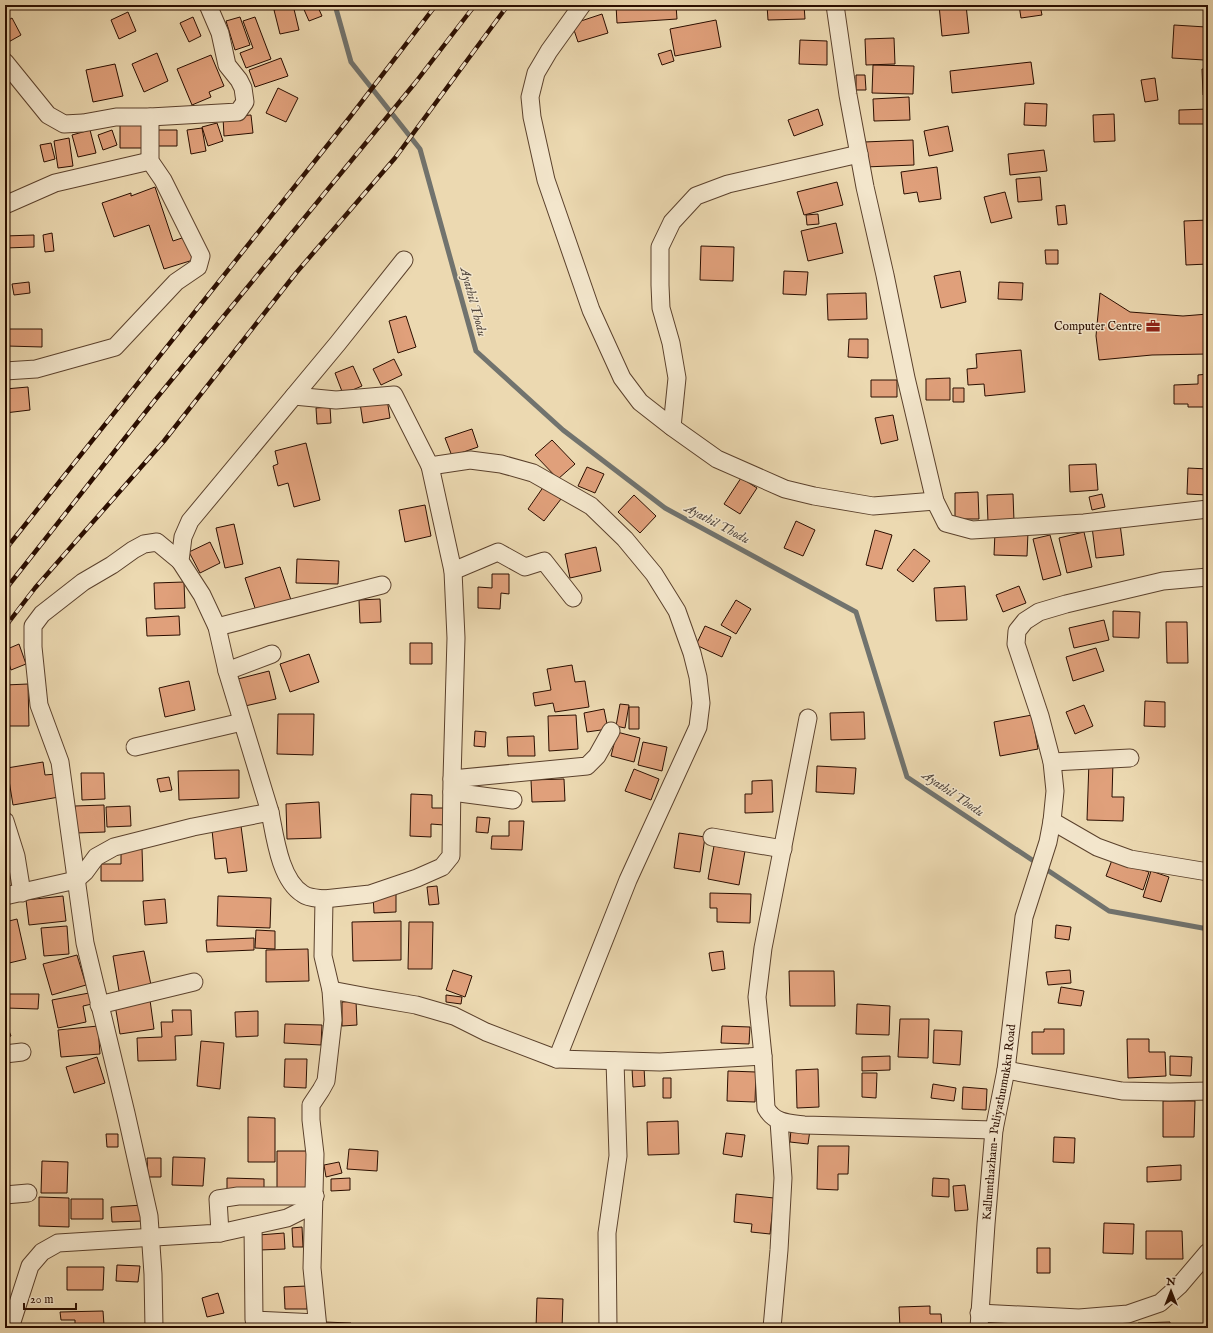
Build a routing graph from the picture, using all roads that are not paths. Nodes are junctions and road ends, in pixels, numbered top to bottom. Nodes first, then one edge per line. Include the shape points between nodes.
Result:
1 (208, 5) edge
2 (582, 5) edge
3 (835, 5) edge
4 (5, 62) edge
5 (150, 117) junction
6 (859, 154) junction
7 (150, 161) junction
8 (5, 205) edge
9 (404, 260) dead end
10 (5, 372) edge
11 (294, 396) junction
12 (672, 427) junction
13 (430, 466) junction
14 (935, 501) junction
15 (1208, 509) edge
16 (180, 561) junction
17 (453, 572) junction
18 (1208, 577) edge
19 (382, 585) dead end
20 (573, 598) dead end
21 (217, 627) junction
22 (272, 654) dead end
23 (227, 671) junction
24 (808, 718) dead end
25 (242, 722) junction
26 (611, 731) dead end
27 (135, 747) dead end
28 (1130, 758) dead end
29 (1052, 762) junction
30 (452, 786) junction
31 (513, 800) dead end
32 (270, 812) junction
33 (5, 820) edge
34 (1052, 821) junction
35 (712, 837) dead end
36 (782, 849) junction
37 (1208, 872) edge
38 (76, 880) junction
39 (22, 893) junction
40 (5, 896) edge
41 (324, 899) junction
42 (194, 982) dead end
43 (331, 990) junction
44 (99, 1005) junction
45 (22, 1052) dead end
46 (5, 1054) edge
47 (763, 1056) junction
48 (557, 1058) junction
49 (615, 1060) junction
50 (1006, 1070) junction
51 (1208, 1091) edge
52 (779, 1121) junction
53 (994, 1130) junction
54 (28, 1193) dead end
55 (5, 1194) edge
56 (315, 1196) junction
57 (253, 1226) junction
58 (220, 1233) junction
59 (150, 1236) junction
60 (1208, 1252) edge
61 (979, 1320) edge
62 (317, 1325) edge
63 (10, 1328) edge
64 (154, 1328) edge
65 (608, 1328) edge
66 (772, 1328) edge

1 - 5 street via 220,33 227,65 243,88 245,102 238,112
2 - 12 street via 536,73 530,98 535,135 546,180 606,346 622,378 640,402
3 - 6 street
4 - 5 street via 48,115 64,124 116,117
5 - 7 street
6 - 12 street via 728,184 696,196 672,222 660,247 660,285 661,308 677,378
6 - 14 street via 906,378
7 - 8 street via 55,183
7 - 10 street via 163,180 201,256 198,267 176,282 115,348 36,370
9 - 11 street
11 - 13 street via 336,400 394,395
11 - 16 street via 190,520 183,537
12 - 14 street via 717,459 785,489 873,506
13 - 17 street
13 - 48 street via 470,460 501,464 533,473 591,506 625,539 654,574 677,611 698,677 701,703 698,727 628,880
14 - 15 street via 946,523 972,530 1084,523
16 - 21 street via 202,596
16 - 38 street via 157,542 144,544 83,582 42,614 32,626 39,705 60,762
17 - 20 street via 498,552 525,567 544,561
17 - 30 street via 456,638
18 - 29 street via 1163,581 1066,604 1039,612 1025,621 1017,631 1016,644
19 - 21 street
21 - 23 street
22 - 23 street
23 - 25 street
24 - 36 street
25 - 27 street
25 - 32 street
26 - 30 street via 598,756 587,766
28 - 29 street
29 - 34 street via 1055,791
30 - 31 street
30 - 41 street via 451,856 442,867 370,894
32 - 38 street via 193,827 114,847 96,857
32 - 41 street via 278,852 287,877 294,888 304,895
33 - 39 street via 16,856
34 - 37 street via 1097,847 1130,859
34 - 50 street, Kallumthazham- Puliyathumukku Road via 1048,842 1024,917
35 - 36 street
36 - 47 street via 763,948 757,997
38 - 39 street
38 - 44 street via 85,943
39 - 40 street
41 - 43 street via 324,956
42 - 44 street
43 - 48 street via 416,1005 454,1016 486,1032
43 - 56 street via 333,1020 326,1080 310,1104 315,1154
44 - 59 street via 126,1113
45 - 46 street
47 - 49 street via 660,1062
47 - 52 street via 766,1108 769,1115
48 - 49 street
49 - 65 street via 618,1156 607,1233
50 - 51 street via 1122,1091
50 - 53 street, Kallumthazham- Puliyathumukku Road
52 - 53 street via 818,1126
52 - 66 street via 782,1178
53 - 61 street, Kallumthazham- Puliyathumukku Road
54 - 55 street
56 - 57 street via 307,1208 287,1218
56 - 58 street via 238,1196 218,1199
56 - 62 street via 312,1268
57 - 58 street
57 - 62 street via 254,1320
58 - 59 street
59 - 63 street via 58,1243 42,1252 30,1266
59 - 64 street
60 - 61 street via 1160,1303 1128,1314 1079,1318

